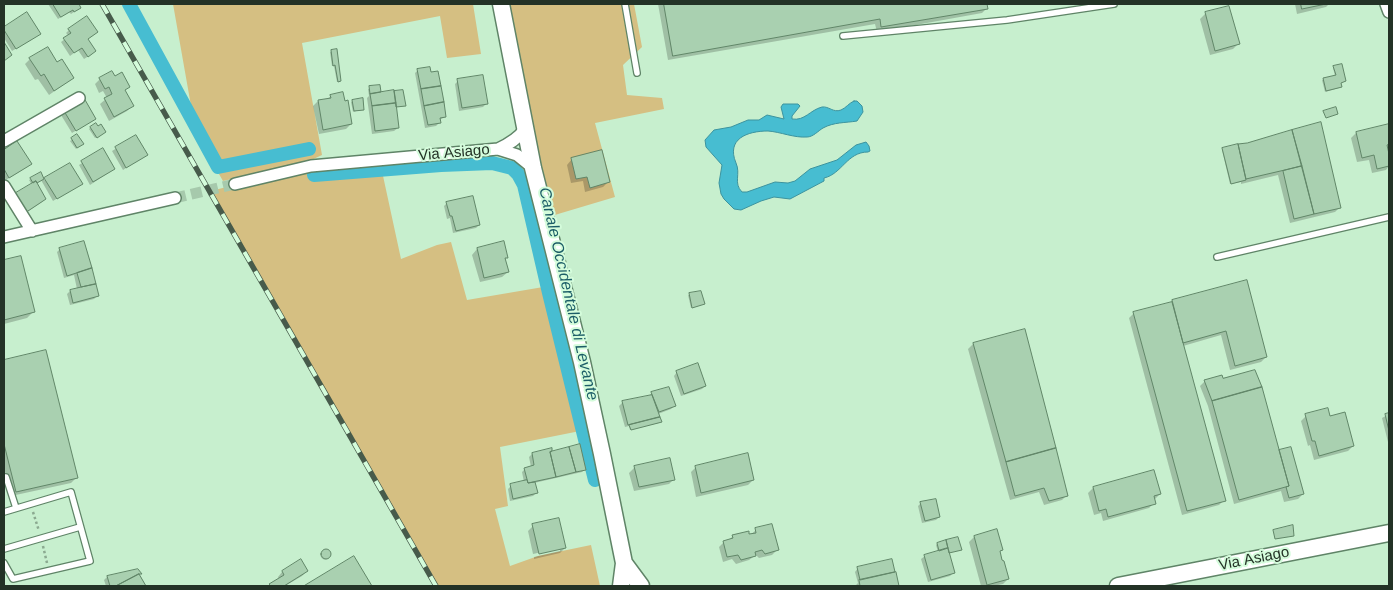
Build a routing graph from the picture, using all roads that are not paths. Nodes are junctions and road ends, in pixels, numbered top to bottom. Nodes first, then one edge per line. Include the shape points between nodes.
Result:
1 (501, 4) edge
2 (625, 4) edge
3 (1114, 4) edge
4 (1386, 4) edge
5 (1103, 5) edge
6 (1389, 12) edge
7 (843, 36) dead end
8 (637, 73) dead end
9 (79, 98) dead end
10 (525, 129) junction
11 (4, 142) edge
12 (498, 149) junction
13 (533, 168) junction
14 (235, 184) tunnel mouth
15 (4, 186) edge
16 (175, 198) tunnel mouth
17 (1389, 217) edge
18 (32, 231) junction
19 (4, 237) edge
20 (1217, 257) dead end
21 (4, 477) edge
22 (16, 508) junction
23 (4, 512) edge
24 (80, 527) junction
25 (1389, 532) edge
26 (4, 549) edge
27 (4, 563) edge
28 (624, 564) junction
29 (621, 586) edge
30 (641, 586) edge
31 (1118, 586) edge

1 - 10 main road
2 - 8 lane
3 - 5 lane
4 - 6 street
5 - 7 lane via 1007,20
9 - 11 street
10 - 12 street, Via Asiago via 511,143
10 - 13 main road
12 - 13 street, Via Asiago via 517,154
12 - 14 street, Via Asiago via 311,166
13 - 28 main road via 582,362
15 - 18 street
16 - 18 street
17 - 20 lane
18 - 19 street
21 - 22 lane
22 - 23 lane
22 - 24 lane via 71,492
24 - 26 lane
24 - 27 lane via 90,561 13,579
25 - 31 main road, Via Asiago
28 - 29 main road
28 - 30 main road

